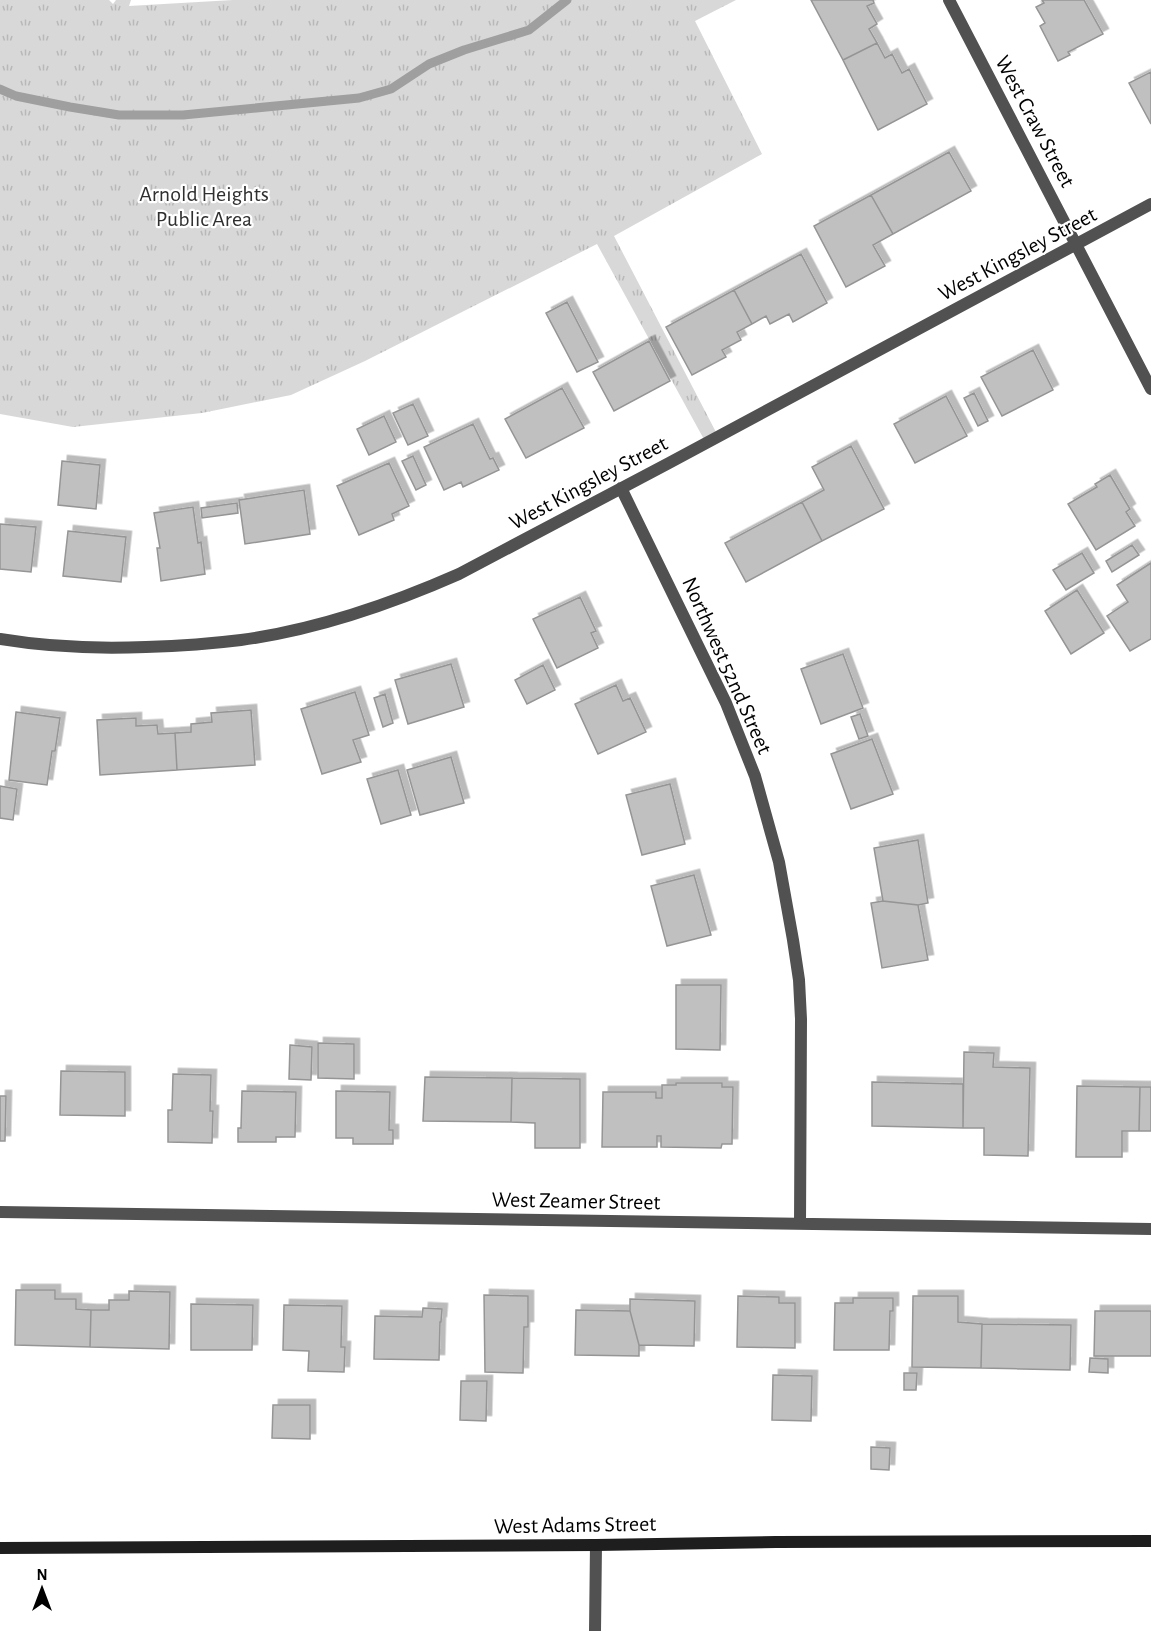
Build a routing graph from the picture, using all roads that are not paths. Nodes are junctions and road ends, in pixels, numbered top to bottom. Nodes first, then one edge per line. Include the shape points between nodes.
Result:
1 (949, 0) edge
2 (1151, 204) edge
3 (1075, 245) junction
4 (1151, 389) edge
5 (621, 488) junction
6 (0, 639) edge
7 (0, 1212) edge
8 (800, 1224) junction
9 (1151, 1229) edge
10 (1151, 1541) edge
11 (596, 1545) junction
12 (0, 1548) edge
13 (596, 1631) edge

1 - 3 street, West Craw Street
2 - 3 street, West Kingsley Street
3 - 4 street, West Craw Street
3 - 5 street, West Kingsley Street
5 - 6 street, West Kingsley Street via 459,574 321,623 243,640 164,646 85,647
5 - 8 street, Northwest 52nd Street via 726,703 754,776 779,862 799,980
7 - 8 street, West Zeamer Street
8 - 9 street, West Zeamer Street
10 - 11 main road, West Adams Street
11 - 12 main road, West Adams Street
11 - 13 street

